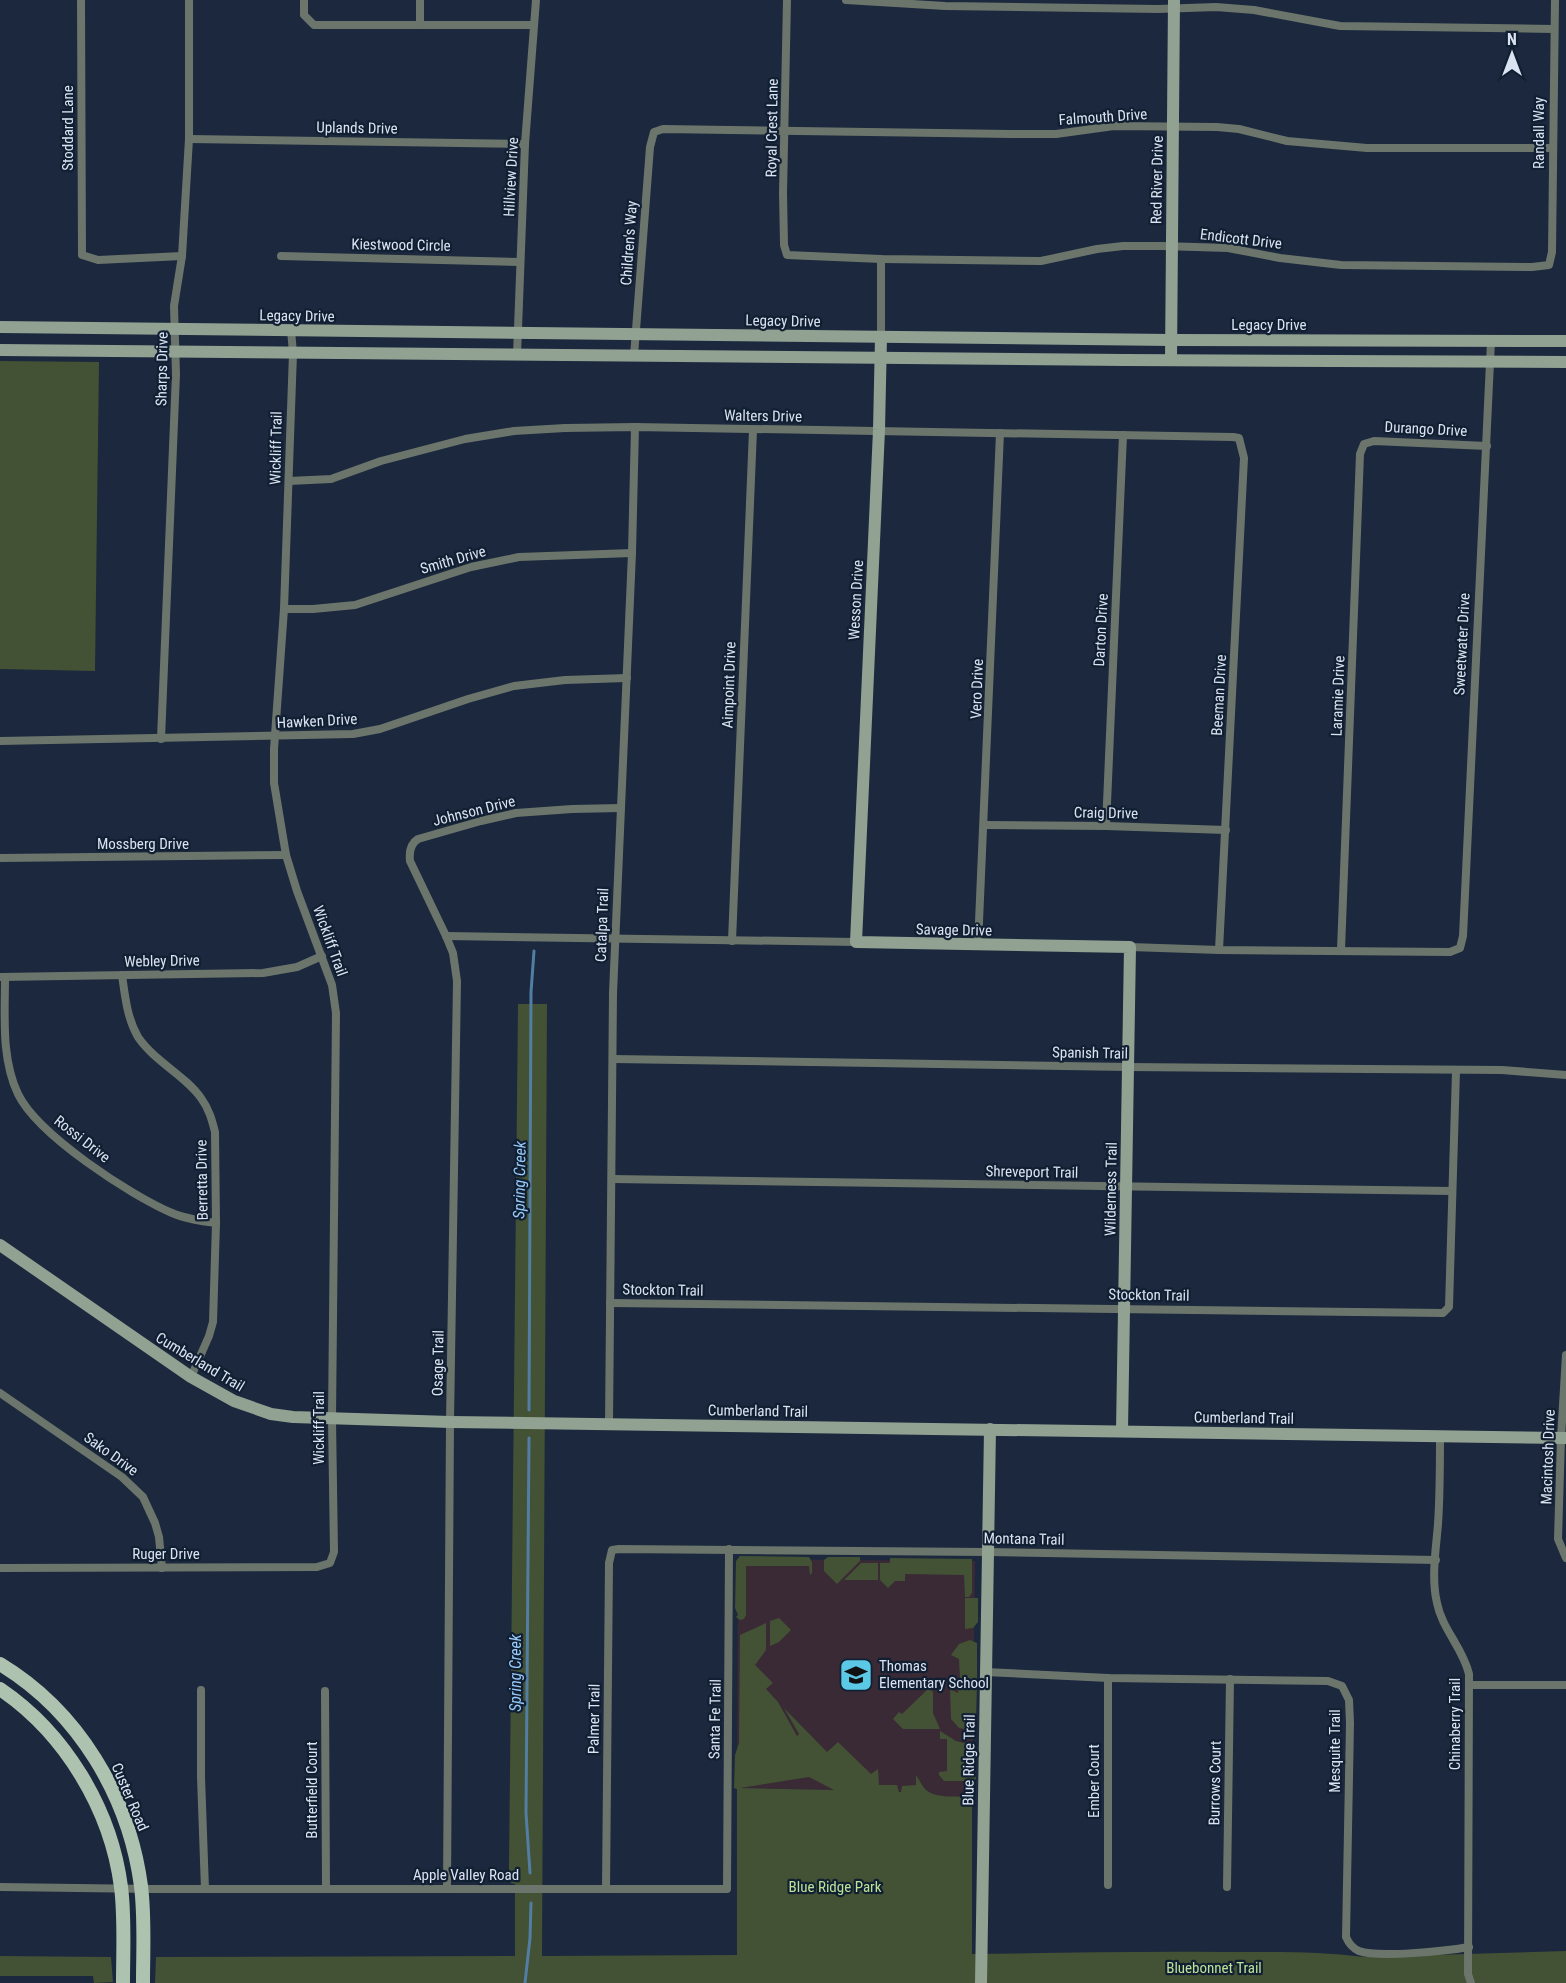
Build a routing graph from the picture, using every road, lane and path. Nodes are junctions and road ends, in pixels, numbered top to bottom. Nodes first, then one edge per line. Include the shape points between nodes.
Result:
1 (81, 0) edge
2 (189, 0) edge
3 (304, 0) edge
4 (420, 0) edge
5 (536, 0) edge
6 (787, 0) edge
7 (846, 0) edge
8 (1555, 0) edge
9 (1174, 4) edge
10 (420, 24) junction
11 (534, 25) junction
12 (1554, 29) junction
13 (1173, 126) junction
14 (786, 131) junction
15 (654, 132) joint
16 (189, 139) junction
17 (525, 144) junction
18 (1552, 148) junction
19 (1171, 246) junction
20 (787, 255) joint
21 (182, 256) junction
22 (281, 256) dead end
23 (881, 259) junction
24 (520, 262) junction
25 (1549, 265) joint
26 (0, 327) edge
27 (176, 329) junction
28 (291, 330) junction
29 (518, 333) junction
30 (636, 334) junction
31 (881, 337) junction
32 (1171, 340) junction
33 (1491, 341) junction
34 (1566, 341) edge
35 (0, 350) edge
36 (176, 351) junction
37 (293, 352) junction
38 (517, 355) junction
39 (634, 356) junction
40 (880, 358) junction
41 (1171, 360) junction
42 (1490, 361) junction
43 (1566, 362) edge
44 (635, 427) junction
45 (753, 430) junction
46 (879, 430) junction
47 (1000, 433) junction
48 (1124, 435) junction
49 (1241, 442) joint
50 (1364, 444) joint
51 (1487, 446) junction
52 (289, 481) junction
53 (632, 553) junction
54 (284, 609) junction
55 (627, 678) junction
56 (276, 737) junction
57 (161, 739) junction
58 (0, 741) edge
59 (621, 808) junction
60 (985, 825) junction
61 (1106, 826) junction
62 (1226, 830) junction
63 (411, 847) joint
64 (286, 855) junction
65 (0, 858) edge
66 (446, 936) junction
67 (615, 939) junction
68 (732, 941) junction
69 (856, 942) junction
70 (978, 945) junction
71 (1130, 947) junction
72 (1460, 948) joint
73 (1219, 950) junction
74 (1341, 950) junction
75 (322, 956) junction
76 (122, 975) junction
77 (3, 977) edge
78 (613, 1059) junction
79 (1128, 1067) junction
80 (1456, 1071) junction
81 (1566, 1075) edge
82 (612, 1179) junction
83 (1126, 1187) junction
84 (1452, 1191) junction
85 (216, 1223) junction
86 (0, 1245) edge
87 (610, 1303) junction
88 (1124, 1308) junction
89 (1566, 1355) edge
90 (191, 1377) junction
91 (0, 1393) edge
92 (332, 1419) junction
93 (450, 1422) junction
94 (609, 1424) junction
95 (990, 1429) junction
96 (1122, 1431) junction
97 (1440, 1436) junction
98 (1563, 1438) edge
99 (729, 1549) junction
100 (612, 1550) joint
101 (987, 1552) junction
102 (1566, 1558) edge
103 (1436, 1560) junction
104 (330, 1563) joint
105 (0, 1568) edge
106 (162, 1568) junction
107 (0, 1664) edge
108 (986, 1672) junction
109 (1108, 1678) junction
110 (1230, 1679) junction
111 (1470, 1685) junction
112 (1566, 1685) edge
113 (0, 1689) edge
114 (201, 1690) dead end
115 (325, 1691) dead end
116 (69, 1723) junction
117 (54, 1737) junction
118 (1108, 1885) dead end
119 (0, 1887) edge
120 (1227, 1887) dead end
121 (121, 1889) junction
122 (141, 1889) junction
123 (205, 1889) junction
124 (326, 1889) junction
125 (447, 1889) junction
126 (606, 1889) junction
127 (727, 1889) joint
128 (1468, 1947) junction
129 (123, 1983) edge
130 (143, 1983) edge
131 (981, 1983) edge
132 (1471, 1983) edge

1 - 21 street, Stoddard Lane via 82,255 98,260
2 - 16 street, Sharps Drive
3 - 10 street via 304,15 314,25
4 - 10 street
5 - 11 street, Hillview Drive
6 - 14 street, Royal Crest Lane
7 - 9 street via 957,6
8 - 12 street, Randall Way
9 - 12 street via 1254,10 1340,26
9 - 13 street, Red River Drive
10 - 11 street
11 - 17 street, Hillview Drive
12 - 18 street, Randall Way
13 - 14 street, Falmouth Drive via 1114,126 1056,134
13 - 18 street, Falmouth Drive via 1239,129 1287,141 1367,148
13 - 19 street, Red River Drive
14 - 15 street, Falmouth Drive
14 - 20 street, Royal Crest Lane via 783,193
15 - 30 street, Children's Way
16 - 17 street, Uplands Drive
16 - 21 street, Sharps Drive
17 - 24 street, Hillview Drive
18 - 25 street, Randall Way
19 - 23 street, Endicott Drive via 1114,247 1041,261
19 - 25 street, Endicott Drive via 1228,248 1341,265
19 - 32 street, Red River Drive
20 - 23 street, Endicott Drive
21 - 27 street, Sharps Drive via 174,306
22 - 24 street, Kiestwood Circle
23 - 31 street, Wesson Drive
24 - 29 street, Hillview Drive
26 - 27 street, Legacy Drive
27 - 28 street, Legacy Drive
27 - 36 street, Sharps Drive
28 - 29 street, Legacy Drive
28 - 37 street, Wickliff Trail
29 - 30 street, Legacy Drive
29 - 38 street, Hillview Drive
30 - 31 street, Legacy Drive
30 - 39 street, Children's Way
31 - 32 street, Legacy Drive
31 - 40 street, Wesson Drive
32 - 33 street, Legacy Drive
32 - 41 street, Red River Drive
33 - 34 street, Legacy Drive
33 - 42 street, Sweetwater Drive
35 - 36 street
36 - 37 street
36 - 57 street, Sharps Drive
37 - 38 street
37 - 52 street, Wickliff Trail
38 - 39 street
39 - 40 street
40 - 41 street
40 - 46 street, Wesson Drive
41 - 42 street
42 - 43 street
42 - 51 street, Sweetwater Drive
44 - 45 street, Walters Drive
44 - 52 street, Walters Drive via 494,434 424,449 331,479
44 - 53 street, Catalpa Trail
45 - 46 street, Walters Drive
45 - 68 street, Aimpoint Drive
46 - 47 street, Walters Drive
46 - 69 street, Wesson Drive
47 - 48 street, Walters Drive
47 - 60 street, Vero Drive
48 - 49 street, Walters Drive via 1233,437
48 - 61 street, Darton Drive
49 - 62 street, Beeman Drive via 1244,458
50 - 51 street, Durango Drive via 1374,441
50 - 74 street, Laramie Drive via 1360,454
51 - 72 street, Sweetwater Drive
52 - 54 street, Wickliff Trail
53 - 54 street, Smith Drive via 508,559 355,605
53 - 55 street, Catalpa Trail
54 - 56 street, Wickliff Trail
55 - 56 street, Hawken Drive via 514,686 366,732
55 - 59 street, Catalpa Trail
56 - 57 street, Hawken Drive
56 - 64 street, Wickliff Trail via 274,783
57 - 58 street, Hawken Drive
59 - 63 street, Johnson Drive via 498,816 418,839
59 - 67 street, Catalpa Trail
60 - 61 street, Craig Drive
60 - 70 street, Vero Drive
61 - 62 street, Craig Drive
62 - 73 street, Beeman Drive
63 - 66 street, Osage Trail via 410,861
64 - 65 street, Mossberg Drive
64 - 75 street, Wickliff Trail
66 - 67 street, Savage Drive
66 - 93 street, Osage Trail via 457,981
67 - 68 street, Savage Drive
67 - 78 street, Catalpa Trail
68 - 69 street, Savage Drive
69 - 70 street, Savage Drive
70 - 71 street, Savage Drive
71 - 73 street, Savage Drive
71 - 79 street, Wilderness Trail
72 - 74 street, Savage Drive via 1450,952
73 - 74 street, Savage Drive
75 - 76 street, Webley Drive via 297,967 263,973
75 - 92 street, Wickliff Trail via 336,1013
76 - 77 street, Webley Drive
76 - 85 street, Berretta Drive via 130,1018 139,1038 201,1097 212,1119
77 - 85 street, Rossi Drive via 8,1064 19,1096 36,1120 110,1178 155,1205 183,1217
78 - 79 street, Spanish Trail
78 - 82 street, Catalpa Trail
79 - 80 street, Spanish Trail
79 - 83 street, Wilderness Trail
80 - 81 street, Spanish Trail
80 - 84 street, Stockton Trail
82 - 83 street, Shreveport Trail
82 - 87 street, Catalpa Trail
83 - 84 street, Shreveport Trail
83 - 88 street, Wilderness Trail
84 - 88 street, Stockton Trail via 1449,1307 1443,1313
85 - 90 street, Berretta Drive via 213,1322
86 - 90 street, Cumberland Trail
87 - 88 street, Stockton Trail
87 - 94 street, Catalpa Trail
88 - 96 street, Wilderness Trail
89 - 98 street, Macintosh Drive
90 - 92 street, Cumberland Trail via 222,1396 259,1411
91 - 106 street, Sako Drive via 122,1477 143,1497 155,1522
92 - 93 street, Cumberland Trail
92 - 104 street, Wickliff Trail via 334,1552
93 - 94 street, Cumberland Trail
93 - 125 street, Osage Trail
94 - 95 street, Cumberland Trail
95 - 96 street, Cumberland Trail
95 - 101 street, Blue Ridge Trail
96 - 97 street, Cumberland Trail
97 - 98 street, Cumberland Trail
97 - 103 street, Chinaberry Trail
98 - 102 street, Macintosh Drive via 1558,1539
99 - 100 street, Montana Trail
99 - 101 street, Montana Trail
99 - 127 street, Santa Fe Trail
100 - 126 street, Palmer Trail
101 - 103 street, Montana Trail
101 - 108 street, Blue Ridge Trail
103 - 111 street, Chinaberry Trail via 1439,1613 1466,1662
104 - 106 street, Ruger Drive via 317,1567
105 - 106 street, Ruger Drive
107 - 116 main road, Custer Road via 36,1690
108 - 109 street, Mesquite Trail
108 - 131 street, Blue Ridge Trail
109 - 110 street, Mesquite Trail
109 - 118 street, Ember Court
110 - 120 street, Burrows Court
110 - 128 street, Mesquite Trail via 1328,1681 1342,1686 1347,1693 1350,1723 1346,1937 1350,1945 1369,1954
111 - 112 street
111 - 128 street, Chinaberry Trail
113 - 117 main road
114 - 123 street
115 - 124 street, Butterfield Court
116 - 117 main road
116 - 122 main road, Custer Road via 97,1762 120,1807
117 - 121 main road via 80,1774 102,1818
119 - 121 street, Apple Valley Road
121 - 122 street, Apple Valley Road
121 - 129 main road
122 - 123 street, Apple Valley Road
122 - 130 main road, Custer Road
123 - 124 street, Apple Valley Road
124 - 125 street, Apple Valley Road
125 - 126 street, Apple Valley Road
126 - 127 street, Apple Valley Road
128 - 132 street, Chinaberry Trail

